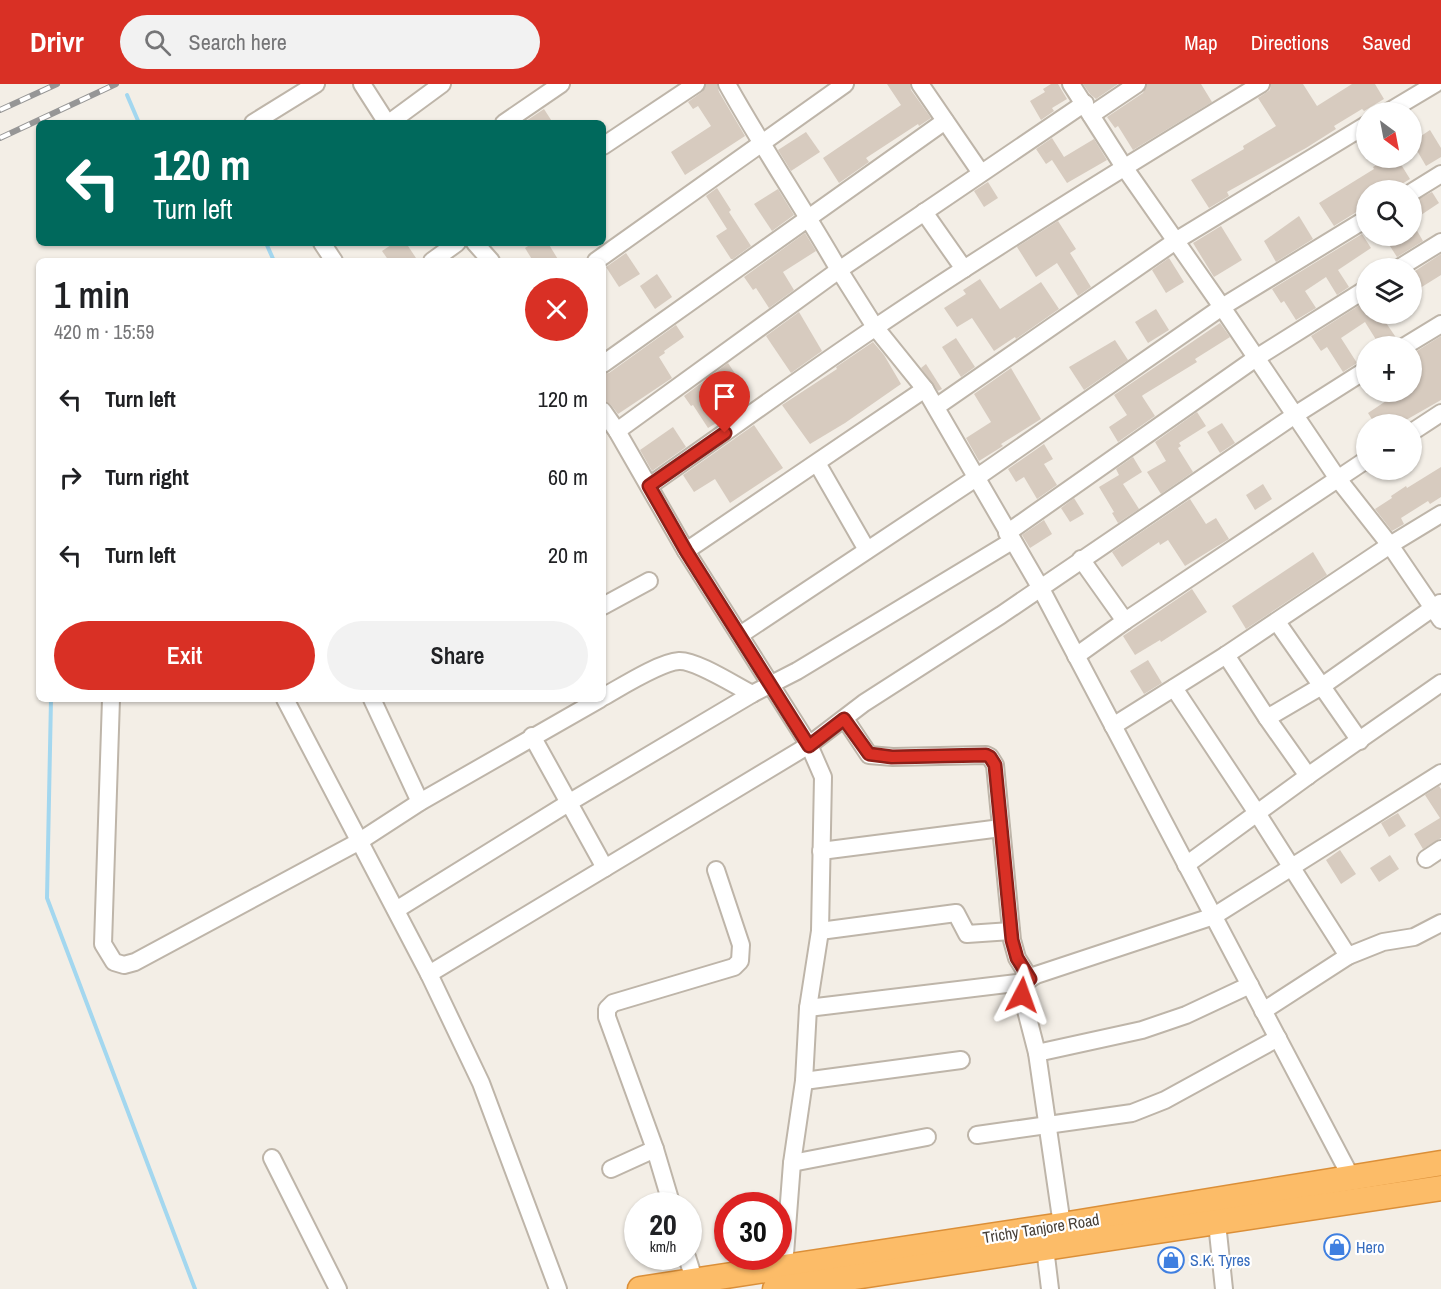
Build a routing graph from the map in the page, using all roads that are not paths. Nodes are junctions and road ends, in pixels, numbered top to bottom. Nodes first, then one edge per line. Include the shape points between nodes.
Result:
1 (316, 84) edge
2 (362, 84) edge
3 (442, 84) edge
4 (561, 84) edge
5 (696, 84) edge
6 (727, 84) edge
7 (845, 84) edge
8 (920, 84) edge
9 (1071, 84) edge
10 (1137, 84) edge
11 (1262, 84) edge
12 (1435, 84) edge
13 (1405, 102) edge
14 (1088, 109) junction
15 (258, 120) edge
16 (386, 120) edge
17 (392, 120) edge
18 (508, 120) edge
19 (945, 121) junction
20 (1356, 131) edge
21 (760, 143) junction
22 (606, 144) edge
23 (1124, 167) junction
24 (981, 173) junction
25 (1441, 174) edge
26 (1422, 186) edge
27 (924, 212) junction
28 (809, 217) junction
29 (1356, 225) edge
30 (1177, 240) junction
31 (1441, 242) edge
32 (453, 246) edge
33 (478, 246) edge
34 (436, 258) edge
35 (488, 258) edge
36 (600, 258) edge
37 (1415, 258) edge
38 (963, 269) junction
39 (838, 270) junction
40 (1356, 295) edge
41 (1222, 307) junction
42 (1441, 324) edge
43 (875, 327) junction
44 (1421, 336) edge
45 (1256, 358) junction
46 (606, 362) edge
47 (1356, 376) edge
48 (925, 389) junction
49 (936, 407) junction
50 (1441, 413) edge
51 (606, 415) edge
52 (1295, 415) junction
53 (1422, 425) edge
54 (617, 431) junction
55 (817, 464) junction
56 (1356, 467) edge
57 (976, 478) junction
58 (1338, 479) junction
59 (649, 486) junction
60 (1441, 514) edge
61 (1010, 537) junction
62 (1390, 545) junction
63 (867, 550) junction
64 (686, 551) junction
65 (1081, 559) junction
66 (649, 581) dead end
67 (1040, 587) junction
68 (606, 604) edge
69 (1438, 610) edge
70 (1125, 621) junction
71 (1277, 622) junction
72 (740, 634) junction
73 (1226, 655) junction
74 (1082, 666) junction
75 (1441, 682) edge
76 (771, 684) junction
77 (1322, 686) junction
78 (1174, 688) junction
79 (606, 694) edge
80 (752, 694) junction
81 (111, 702) edge
82 (287, 702) edge
83 (373, 702) edge
84 (592, 702) edge
85 (847, 717) junction
86 (1267, 718) junction
87 (1113, 726) junction
88 (532, 736) junction
89 (1360, 741) junction
90 (809, 746) junction
91 (1441, 773) edge
92 (1308, 776) junction
93 (420, 802) junction
94 (570, 802) junction
95 (1257, 813) junction
96 (1000, 828) junction
97 (360, 841) junction
98 (1441, 849) edge
99 (821, 851) junction
100 (1426, 859) dead end
101 (1186, 865) junction
102 (605, 868) junction
103 (1293, 868) junction
104 (716, 870) dead end
105 (396, 910) junction
106 (1214, 916) junction
107 (1441, 924) edge
108 (820, 931) junction
109 (1011, 935) junction
110 (1348, 956) junction
111 (429, 974) junction
112 (1027, 980) junction
113 (1250, 985) junction
114 (808, 1008) junction
115 (1263, 1011) junction
116 (1278, 1038) junction
117 (1036, 1053) junction
118 (961, 1060) dead end
119 (804, 1081) junction
120 (1047, 1125) junction
121 (977, 1135) dead end
122 (927, 1137) dead end
123 (655, 1149) junction
124 (272, 1158) dead end
125 (792, 1163) junction
126 (1441, 1163) edge
127 (611, 1169) dead end
128 (1352, 1179) junction
129 (1441, 1188) edge
130 (668, 1192) edge
131 (790, 1192) edge
132 (1217, 1223) junction
133 (1062, 1225) junction
134 (1045, 1248) junction
135 (792, 1266) edge
136 (691, 1270) edge
137 (766, 1270) edge
138 (695, 1282) junction
139 (835, 1285) edge
140 (338, 1289) edge
141 (558, 1289) edge
142 (640, 1289) edge
143 (775, 1289) edge
144 (1050, 1289) edge
145 (1224, 1289) edge

1 - 15 street
2 - 16 street
3 - 17 street
4 - 18 street
5 - 22 street
6 - 21 street
7 - 21 street
8 - 19 street
9 - 14 street
10 - 14 street
11 - 23 street
12 - 13 street
14 - 23 street
14 - 24 street
19 - 24 street
19 - 28 street
20 - 30 street
21 - 28 street
21 - 36 street
23 - 30 street
23 - 38 street
24 - 27 street
25 - 26 street
27 - 38 street
27 - 39 street
28 - 39 street
28 - 46 street
29 - 41 street
30 - 41 street
30 - 49 street
31 - 37 street
32 - 34 street
33 - 35 street
38 - 43 street
39 - 43 street
39 - 54 street
40 - 45 street
41 - 45 street
41 - 57 street
42 - 44 street
43 - 48 street
43 - 59 street
45 - 52 street
45 - 61 street
47 - 52 street
48 - 49 street
48 - 55 street
49 - 57 street
50 - 53 street
51 - 54 street
52 - 58 street
52 - 65 street
54 - 59 street
55 - 63 street
55 - 64 street
56 - 58 street
57 - 61 street
57 - 63 street
58 - 62 street
58 - 70 street
59 - 64 street
60 - 62 street
61 - 67 street
61 - 76 street
62 - 69 street
62 - 71 street
63 - 72 street
64 - 72 street
65 - 67 street
65 - 70 street
66 - 68 street
67 - 74 street
67 - 85 street
69 - 77 street
70 - 74 street
71 - 73 street
71 - 77 street
72 - 76 street
73 - 78 street
73 - 86 street
74 - 87 street
75 - 89 street
76 - 80 street
76 - 90 street
77 - 86 street
77 - 89 street
78 - 87 street
78 - 95 street
79 - 80 street via 680,661
80 - 94 street
81 - 97 street via 103,944 114,962 135,962
82 - 97 street
83 - 93 street
84 - 88 street
85 - 90 street
85 - 96 street via 869,754 990,757 995,765
86 - 92 street
87 - 101 street
88 - 93 street
88 - 94 street
89 - 92 street
90 - 99 street via 823,777
90 - 102 street
91 - 103 street
92 - 95 street
93 - 97 street
94 - 102 street
94 - 105 street
95 - 101 street
95 - 103 street
96 - 99 street
96 - 109 street
97 - 105 street
98 - 100 street
99 - 108 street
101 - 106 street
102 - 111 street
103 - 106 street
103 - 110 street
104 - 123 street via 741,945 740,961 734,967 613,1003 607,1009
105 - 111 street
106 - 112 street
106 - 113 street
107 - 110 street via 1414,937 1383,942
108 - 109 street via 956,913 967,934
108 - 114 street
109 - 112 street
110 - 115 street
111 - 141 street via 481,1083
112 - 114 street
112 - 117 street via 1022,995
113 - 115 street
113 - 117 street via 1186,1016 1142,1030
114 - 119 street
115 - 116 street
116 - 120 street via 1143,1109
116 - 128 street
117 - 120 street
118 - 119 street
119 - 125 street
120 - 121 street
120 - 133 street
122 - 125 street
123 - 127 street
123 - 130 street
124 - 140 street
125 - 131 street
126 - 128 highway, Trichy Tanjore Road
128 - 133 highway, Trichy Tanjore Road
129 - 132 highway, Trichy Tanjore Road
132 - 134 highway, Trichy Tanjore Road
132 - 145 street
133 - 135 highway, Trichy Tanjore Road
134 - 139 highway, Trichy Tanjore Road
134 - 144 street
136 - 138 street
137 - 138 highway, Trichy Tanjore Road
138 - 142 highway, Trichy Tanjore Road
139 - 143 highway, Trichy Tanjore Road

